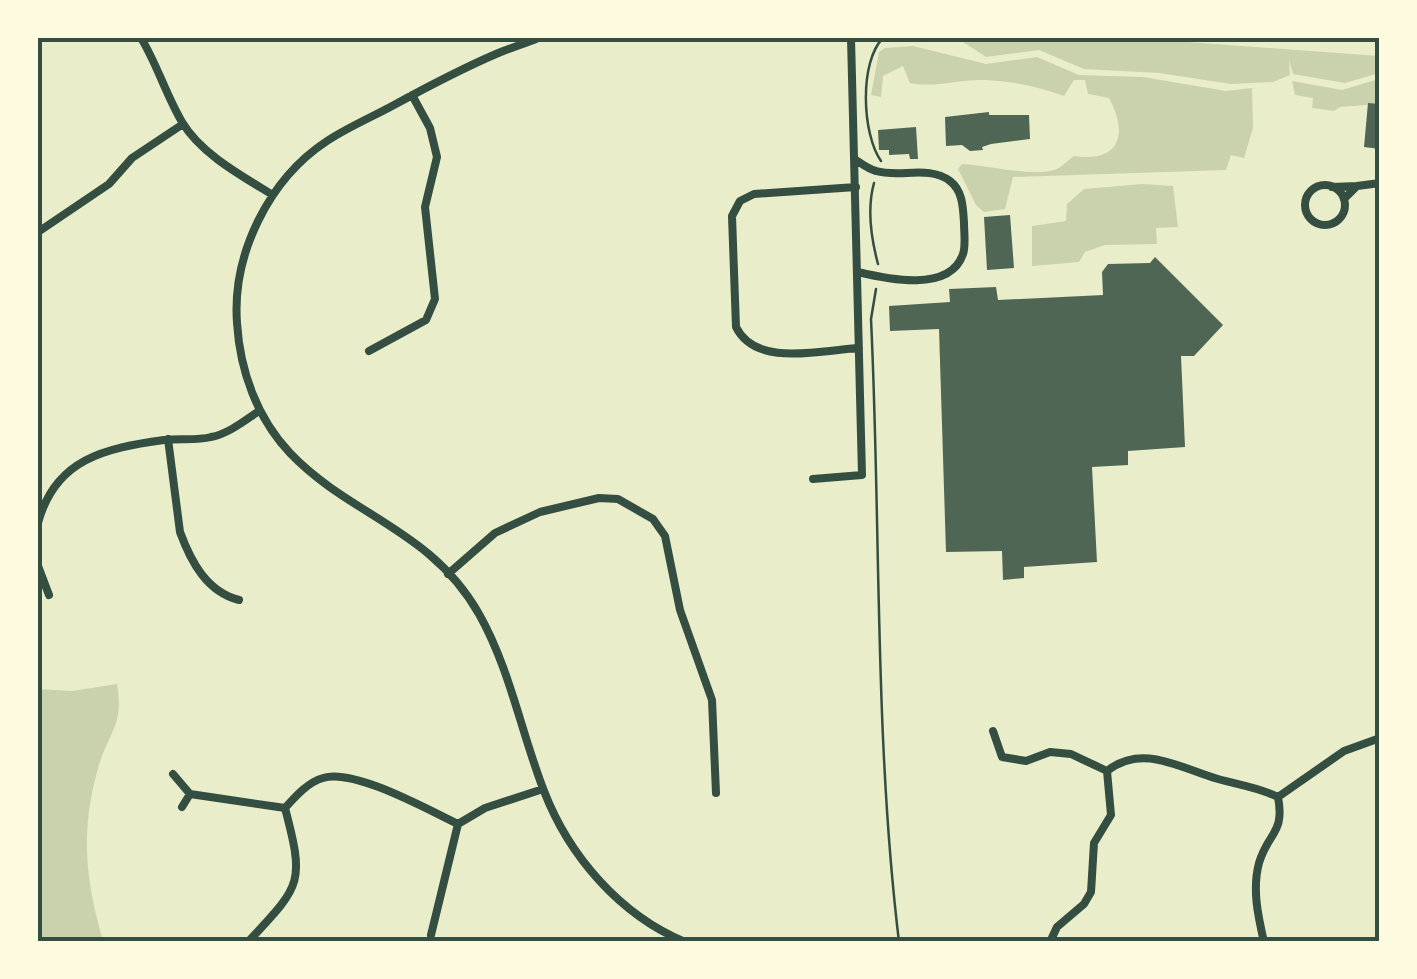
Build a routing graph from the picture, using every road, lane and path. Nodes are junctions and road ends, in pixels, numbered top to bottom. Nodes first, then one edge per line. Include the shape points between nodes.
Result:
1 (141, 38) edge
2 (538, 38) edge
3 (850, 39) edge
4 (412, 95) junction
5 (183, 124) junction
6 (856, 160) junction
7 (1380, 183) edge
8 (1357, 186) junction
9 (1332, 187) junction
10 (856, 188) junction
11 (273, 195) junction
12 (1344, 199) junction
13 (38, 232) edge
14 (858, 272) junction
15 (875, 292) dead end
16 (859, 348) junction
17 (369, 351) dead end
18 (258, 411) junction
19 (168, 439) junction
20 (813, 479) dead end
21 (38, 523) edge
22 (38, 566) edge
23 (448, 574) junction
24 (49, 595) dead end
25 (238, 600) dead end
26 (994, 730) dead end
27 (1380, 738) edge
28 (1107, 772) junction
29 (173, 774) dead end
30 (543, 789) junction
31 (716, 793) dead end
32 (190, 794) junction
33 (1278, 797) junction
34 (182, 807) dead end
35 (285, 808) junction
36 (458, 824) junction
37 (437, 907) junction
38 (448, 909) dead end
39 (656, 930) junction
40 (431, 935) dead end
41 (251, 938) edge
42 (263, 942) edge
43 (650, 942) edge
44 (685, 942) edge
45 (899, 942) edge
46 (1050, 942) edge
47 (1264, 942) edge

1 - 5 street
2 - 4 street
3 - 6 street
4 - 11 street via 326,142
4 - 17 street via 438,158 424,207 436,298 426,320
5 - 11 street
5 - 13 street
6 - 10 street
6 - 14 street via 878,172 942,175 960,194 964,226 963,254 938,277
7 - 8 street
8 - 9 street
8 - 12 street
9 - 12 street
9 - 12 street via 1314,188 1306,198 1312,222 1334,223
10 - 14 street
10 - 16 street via 754,194 732,216 742,340 776,352
11 - 18 street via 248,247 236,310
14 - 16 street
15 - 45 path via 880,655
16 - 20 street via 862,475
18 - 19 street via 214,437
18 - 23 street via 312,473 400,530
19 - 21 street via 74,465 52,488
19 - 25 street via 185,547 212,590
22 - 24 street
23 - 30 street via 493,641
23 - 31 street via 494,533 540,512 618,499 653,519 665,536 680,610 712,700
26 - 28 street via 1002,757 1026,761 1050,752 1071,754
27 - 33 street via 1344,751
28 - 33 street via 1120,760 1144,757
28 - 46 street via 1111,815 1094,843 1090,892
29 - 32 street
30 - 36 street
30 - 39 street via 588,866
32 - 34 street
32 - 35 street
33 - 47 street via 1279,828 1259,863 1256,885
35 - 36 street via 322,778 346,776
35 - 41 street via 297,878 282,906
36 - 37 street
37 - 38 street
37 - 40 street
39 - 43 street
39 - 44 street
41 - 42 street

